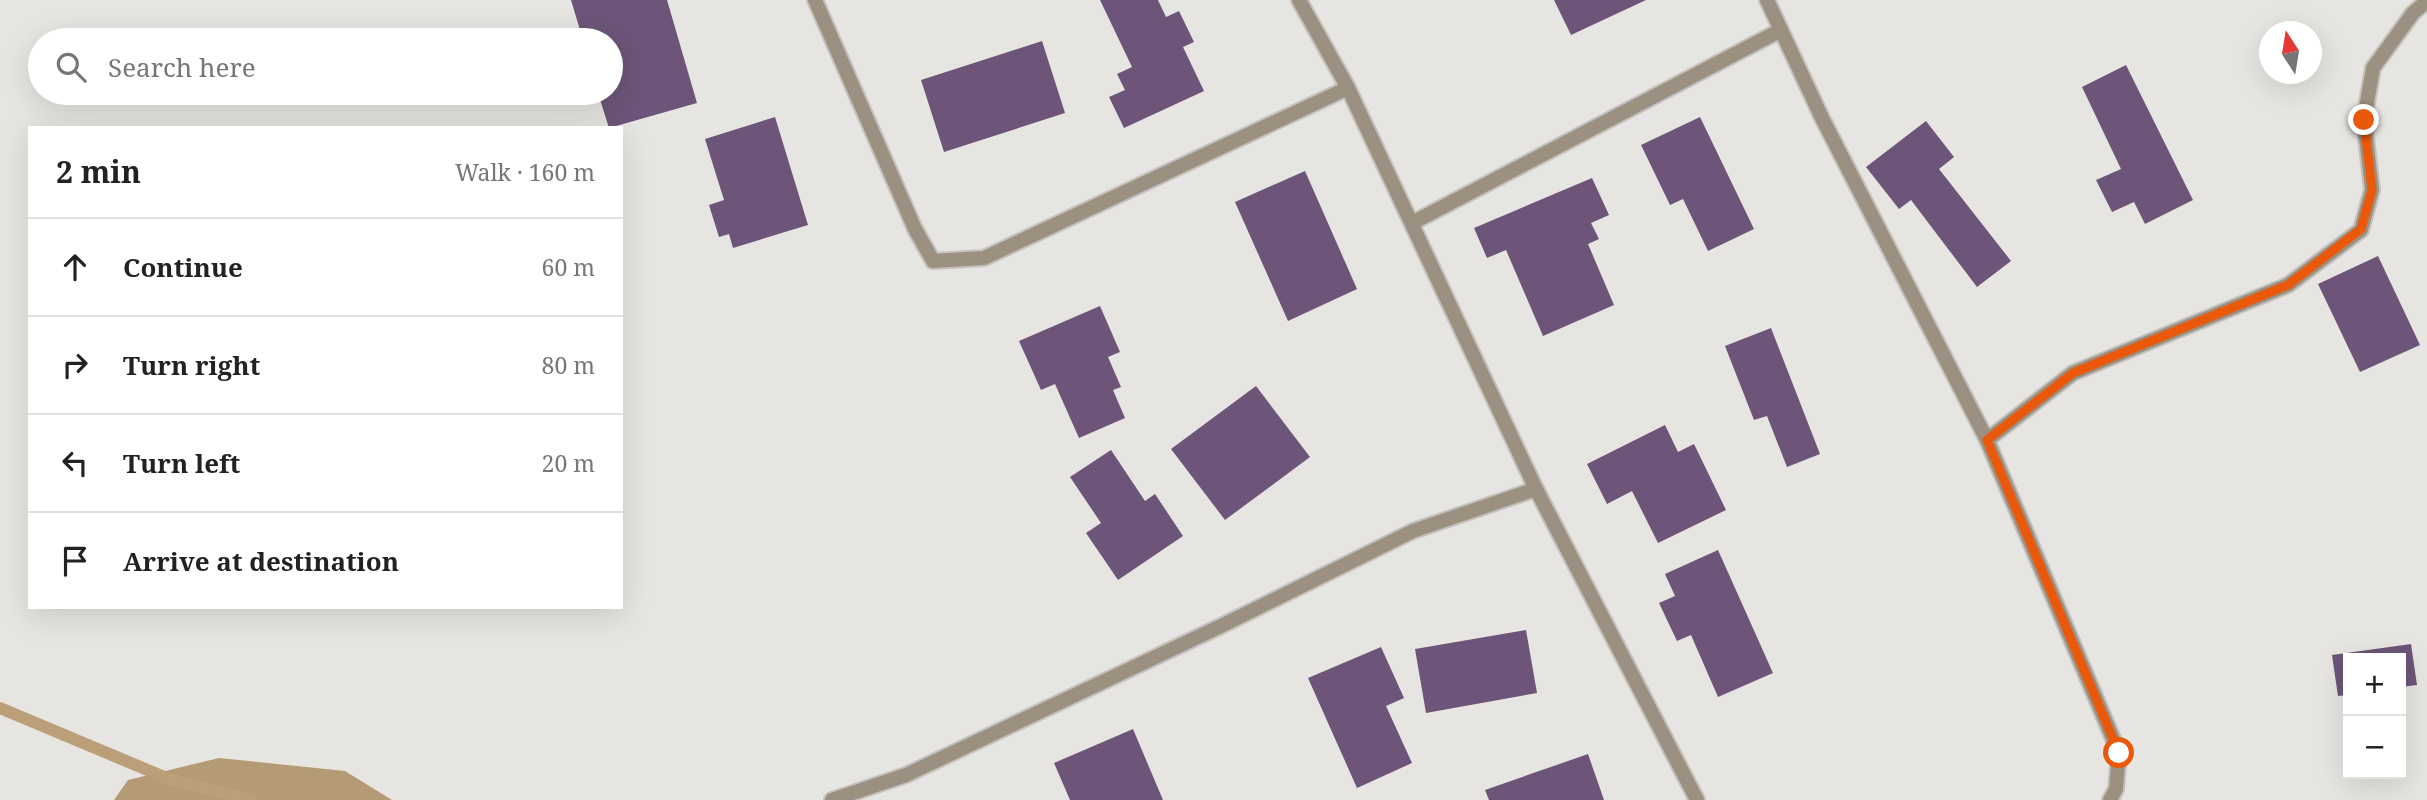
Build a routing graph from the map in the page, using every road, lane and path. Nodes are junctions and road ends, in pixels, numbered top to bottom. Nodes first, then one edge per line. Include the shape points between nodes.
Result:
1 (815, 0) edge
2 (1299, 0) edge
3 (1767, 0) edge
4 (2427, 1) edge
5 (1781, 30) junction
6 (1348, 88) junction
7 (1412, 223) junction
8 (1987, 440) junction
9 (1536, 489) junction
10 (832, 800) edge
11 (1697, 800) edge
12 (2110, 800) edge

1 - 6 street via 933,261 984,258
2 - 6 street
3 - 5 street
4 - 8 street via 2373,68 2364,120 2372,190 2361,229 2288,285 2073,373
5 - 7 street
5 - 8 street
6 - 7 street
7 - 9 street
8 - 12 street via 2119,753 2116,789
9 - 10 street via 1413,531 906,775
9 - 11 street

